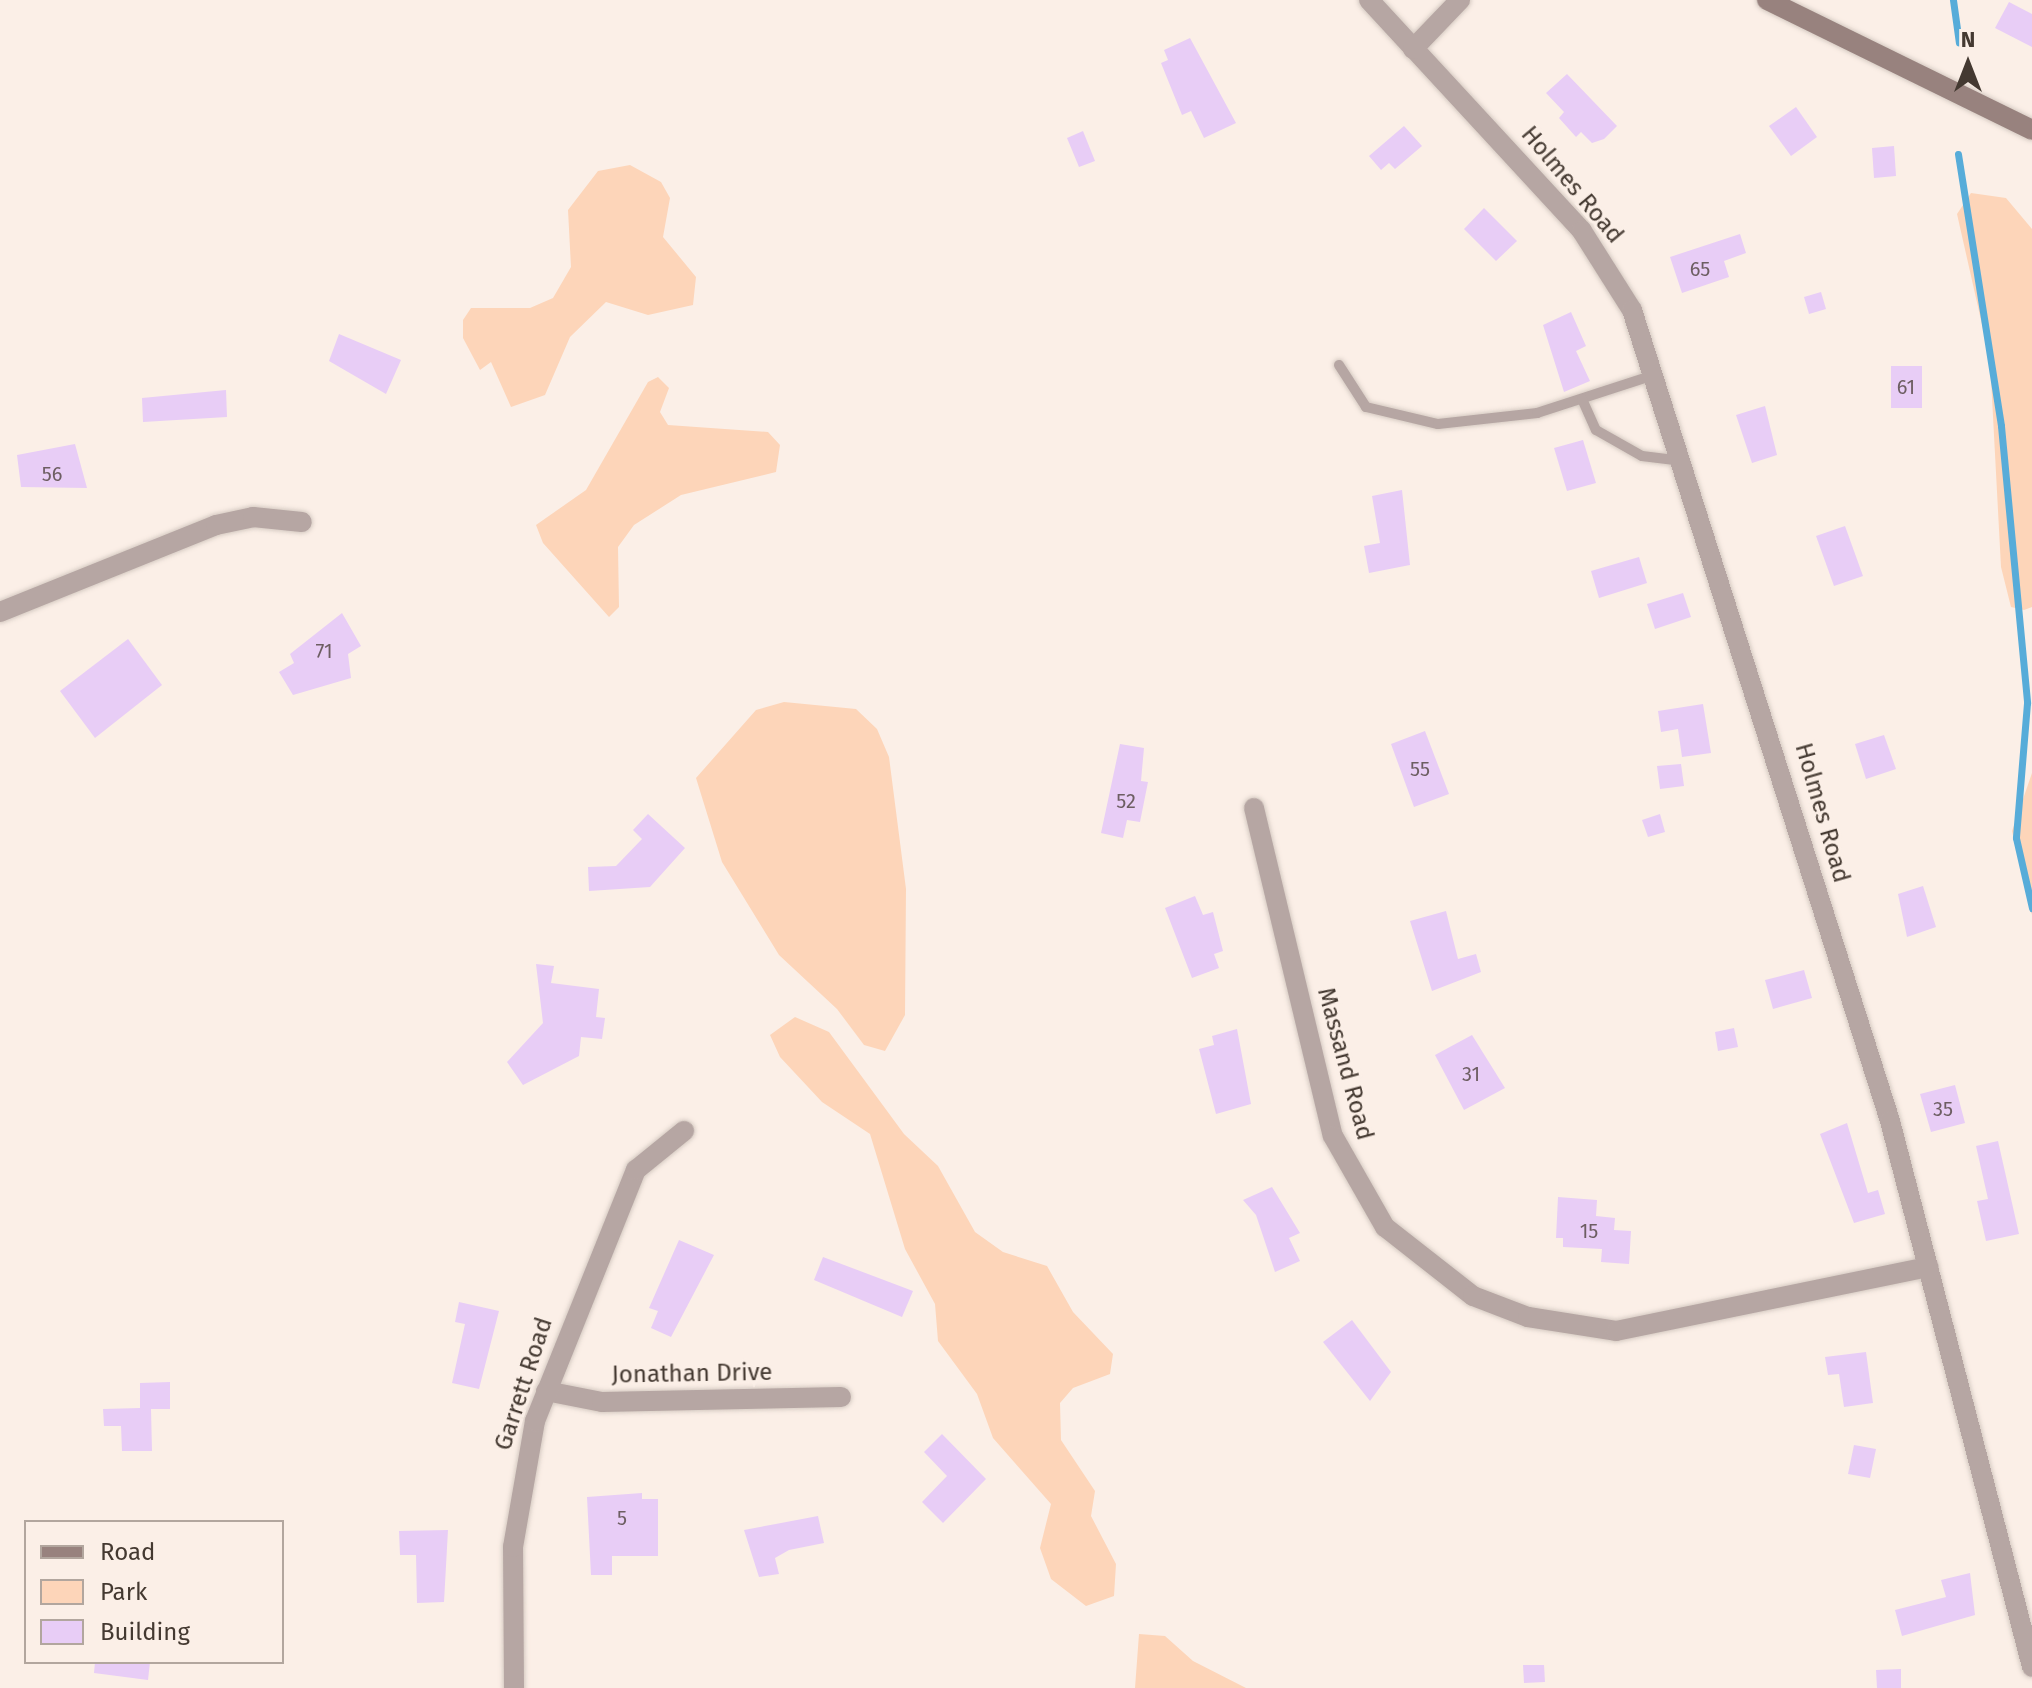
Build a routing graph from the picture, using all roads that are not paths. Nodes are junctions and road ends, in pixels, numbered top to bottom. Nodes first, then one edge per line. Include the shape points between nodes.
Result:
1 (1369, 0) edge
2 (1460, 0) edge
3 (1767, 0) edge
4 (1413, 49) junction
5 (2032, 130) edge
6 (1339, 365) dead end
7 (1654, 375) junction
8 (1582, 399) junction
9 (1682, 461) junction
10 (302, 522) dead end
11 (0, 612) edge
12 (1254, 808) dead end
13 (684, 1131) dead end
14 (1929, 1267) junction
15 (546, 1391) junction
16 (841, 1397) dead end
17 (2032, 1667) edge
18 (514, 1688) edge

1 - 4 street, Holmes Road
2 - 4 street
3 - 5 main road
4 - 7 street, Holmes Road via 1582,231 1632,310
6 - 8 lane via 1366,407 1438,424 1537,413
7 - 8 lane
7 - 9 street, Holmes Road
8 - 9 lane via 1596,430 1642,456
9 - 14 street, Holmes Road via 1790,790
10 - 11 street via 253,517 216,525
12 - 14 street, Massand Road via 1333,1136 1385,1227 1473,1296 1528,1317 1616,1331
13 - 15 street, Garrett Road via 636,1170
14 - 17 street, Holmes Road
15 - 16 street, Jonathan Drive via 602,1402
15 - 18 street, Garrett Road via 516,1511

